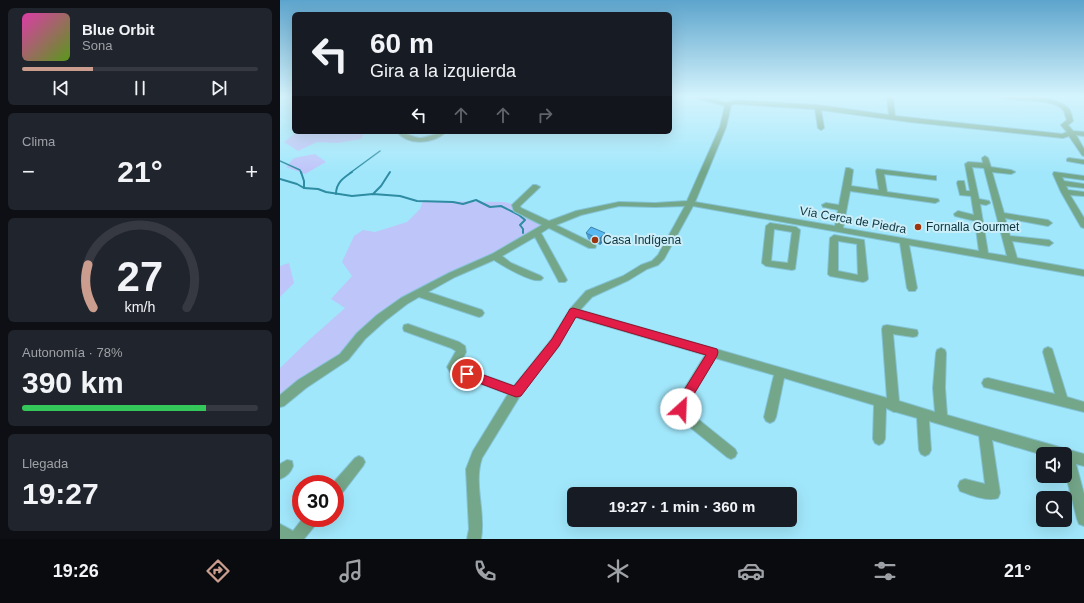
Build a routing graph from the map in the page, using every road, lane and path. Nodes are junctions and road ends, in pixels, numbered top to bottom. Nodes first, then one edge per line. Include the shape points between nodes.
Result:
1 (725, 121) edge
2 (820, 121) edge
3 (930, 121) edge
4 (1069, 121) edge
5 (821, 128) dead end
6 (1071, 133) junction
7 (402, 134) edge
8 (440, 134) edge
9 (1084, 134) edge
10 (1084, 154) edge
11 (985, 158) dead end
12 (1070, 160) dead end
13 (1081, 162) edge
14 (989, 168) junction
15 (849, 170) dead end
16 (1084, 170) edge
17 (1011, 172) dead end
18 (933, 178) dead end
19 (1084, 178) edge
20 (1061, 183) junction
21 (961, 184) dead end
22 (1084, 186) edge
23 (536, 187) dead end
24 (847, 188) junction
25 (1065, 192) junction
26 (883, 193) junction
27 (1084, 194) edge
28 (975, 198) junction
29 (935, 201) dead end
30 (986, 203) dead end
31 (688, 204) junction
32 (826, 205) dead end
33 (843, 208) junction
34 (958, 214) dead end
35 (1000, 215) junction
36 (978, 219) junction
37 (1083, 220) edge
38 (1048, 223) dead end
39 (550, 224) junction
40 (783, 224) junction
41 (838, 230) junction
42 (536, 231) junction
43 (854, 236) junction
44 (1007, 238) junction
45 (904, 241) junction
46 (1049, 243) dead end
47 (592, 246) dead end
48 (495, 256) junction
49 (984, 256) junction
50 (1013, 261) junction
51 (1084, 273) edge
52 (538, 278) dead end
53 (562, 280) dead end
54 (912, 288) dead end
55 (418, 293) junction
56 (573, 312) junction
57 (479, 313) dead end
58 (408, 328) dead end
59 (913, 332) dead end
60 (713, 352) junction
61 (1048, 352) dead end
62 (941, 353) dead end
63 (780, 371) junction
64 (988, 383) dead end
65 (516, 392) junction
66 (880, 401) junction
67 (280, 402) edge
68 (1063, 402) junction
69 (894, 407) junction
70 (1083, 409) edge
71 (923, 414) junction
72 (770, 417) dead end
73 (941, 419) junction
74 (985, 432) junction
75 (879, 439) dead end
76 (1037, 447) edge
77 (925, 450) dead end
78 (731, 453) dead end
79 (1072, 457) edge
80 (1084, 460) edge
81 (359, 462) dead end
82 (344, 480) edge
83 (1072, 481) edge
84 (965, 486) dead end
85 (1084, 520) edge
86 (305, 527) edge
87 (280, 531) edge
88 (295, 539) edge
89 (474, 539) edge

1 - 31 street
2 - 5 street
3 - 6 street via 1063,136
4 - 6 street via 1064,127
6 - 9 street
6 - 10 street
7 - 8 street via 405,138 415,140 433,138
11 - 14 street
12 - 13 street
13 - 16 street
14 - 17 street
14 - 28 street via 968,164
14 - 35 street
15 - 24 street
18 - 26 street via 880,171
19 - 20 street via 1057,174
20 - 22 street
20 - 25 street
21 - 28 street via 963,193
23 - 39 street via 516,205 517,209
24 - 26 street
24 - 33 street
25 - 27 street
25 - 37 street
26 - 29 street
28 - 30 street
28 - 36 street
31 - 39 street, Vía Cerca de Piedra via 618,204 579,213
31 - 40 street, Vía Cerca de Piedra
31 - 56 street via 662,257 626,278 589,294
32 - 33 street
33 - 41 street
34 - 36 street via 966,213
35 - 38 street
35 - 44 street
36 - 49 street
39 - 42 street, Vía Cerca de Piedra
39 - 47 street
40 - 40 street via 770,226 766,262 792,267 796,230
40 - 41 street, Vía Cerca de Piedra
41 - 43 street, Vía Cerca de Piedra
42 - 48 street, Vía Cerca de Piedra
42 - 53 street
43 - 43 street via 834,238 833,274 863,279 861,242
43 - 45 street, Vía Cerca de Piedra
44 - 46 street
44 - 50 street
45 - 49 street, Vía Cerca de Piedra
45 - 54 street
48 - 52 street via 508,265
48 - 55 street, Vía Cerca de Piedra via 452,274
49 - 50 street, Vía Cerca de Piedra
50 - 51 street, Vía Cerca de Piedra
55 - 57 street
55 - 67 street, Vía Cerca de Piedra via 381,318 361,336 344,357 302,384
56 - 60 street
56 - 65 street via 555,343
58 - 65 street via 461,349 452,367 454,369
59 - 69 street via 887,329
60 - 63 street
60 - 78 street via 682,403 681,409 685,416
61 - 68 street
62 - 73 street
63 - 66 street
63 - 72 street
64 - 68 street
65 - 89 street via 477,455 472,470 476,529
66 - 69 street
66 - 75 street
68 - 70 street
69 - 71 street
71 - 73 street
71 - 77 street
73 - 74 street
74 - 76 street
74 - 84 street via 993,493
79 - 80 street
81 - 82 street
83 - 85 street
86 - 88 street
87 - 88 street

